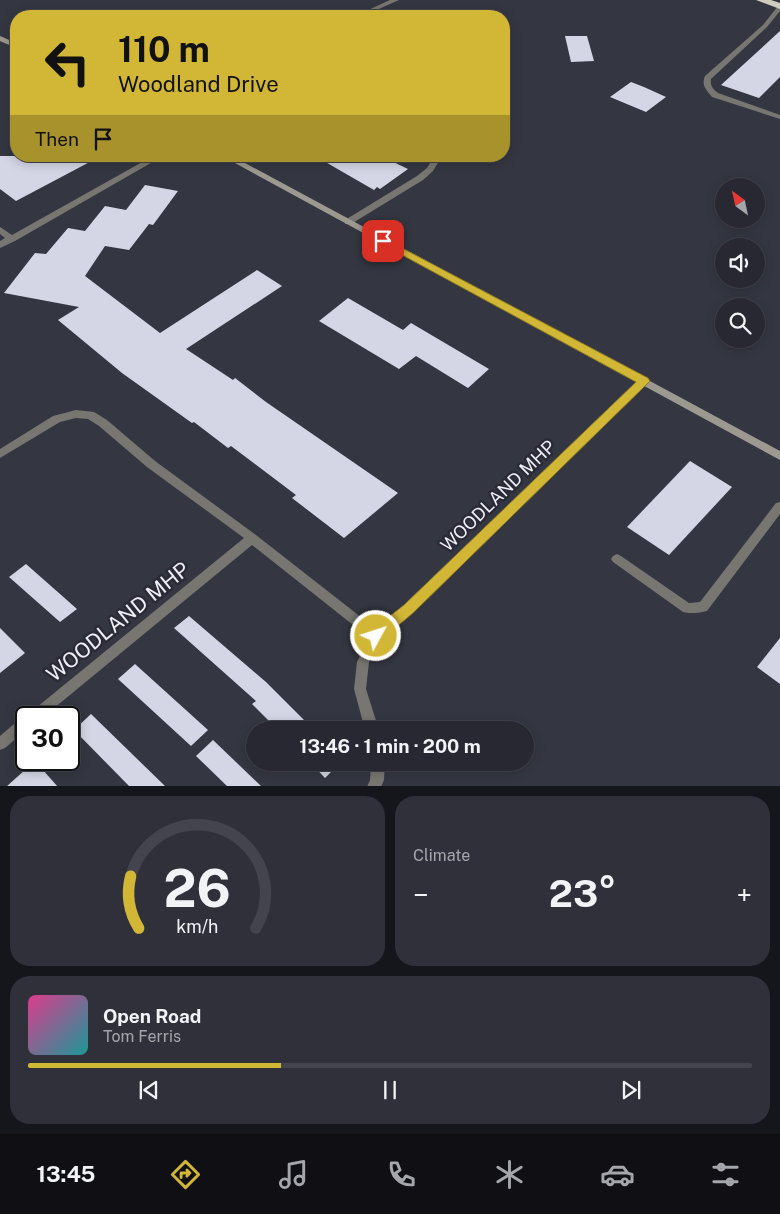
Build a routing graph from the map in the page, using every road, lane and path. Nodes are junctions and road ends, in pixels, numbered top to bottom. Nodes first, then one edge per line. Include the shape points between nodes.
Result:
1 (396, 0) edge
2 (761, 0) edge
3 (780, 6) edge
4 (372, 10) edge
5 (780, 117) edge
6 (148, 162) edge
7 (237, 162) edge
8 (434, 162) edge
9 (348, 222) junction
10 (0, 230) edge
11 (12, 239) junction
12 (0, 245) edge
13 (644, 381) junction
14 (0, 454) edge
15 (780, 456) edge
16 (780, 506) edge
17 (252, 538) junction
18 (617, 559) dead end
19 (376, 636) junction
20 (47, 706) edge
21 (369, 721) edge
22 (15, 731) edge
23 (0, 744) edge
24 (378, 771) edge
25 (374, 786) edge

1 - 4 street
2 - 3 highway
3 - 5 street via 765,26 708,78 706,84 716,95
6 - 11 street
7 - 9 street
8 - 9 street via 420,178
9 - 13 street
10 - 11 street
11 - 12 street
13 - 15 street
13 - 19 street, WOODLAND MHP via 416,602
14 - 17 street via 57,419 76,414 90,415
16 - 18 street via 703,607 687,608
17 - 19 street
17 - 20 street, WOODLAND MHP
19 - 21 street, WOODLAND MHP via 363,662 360,688
22 - 23 street
24 - 25 street

